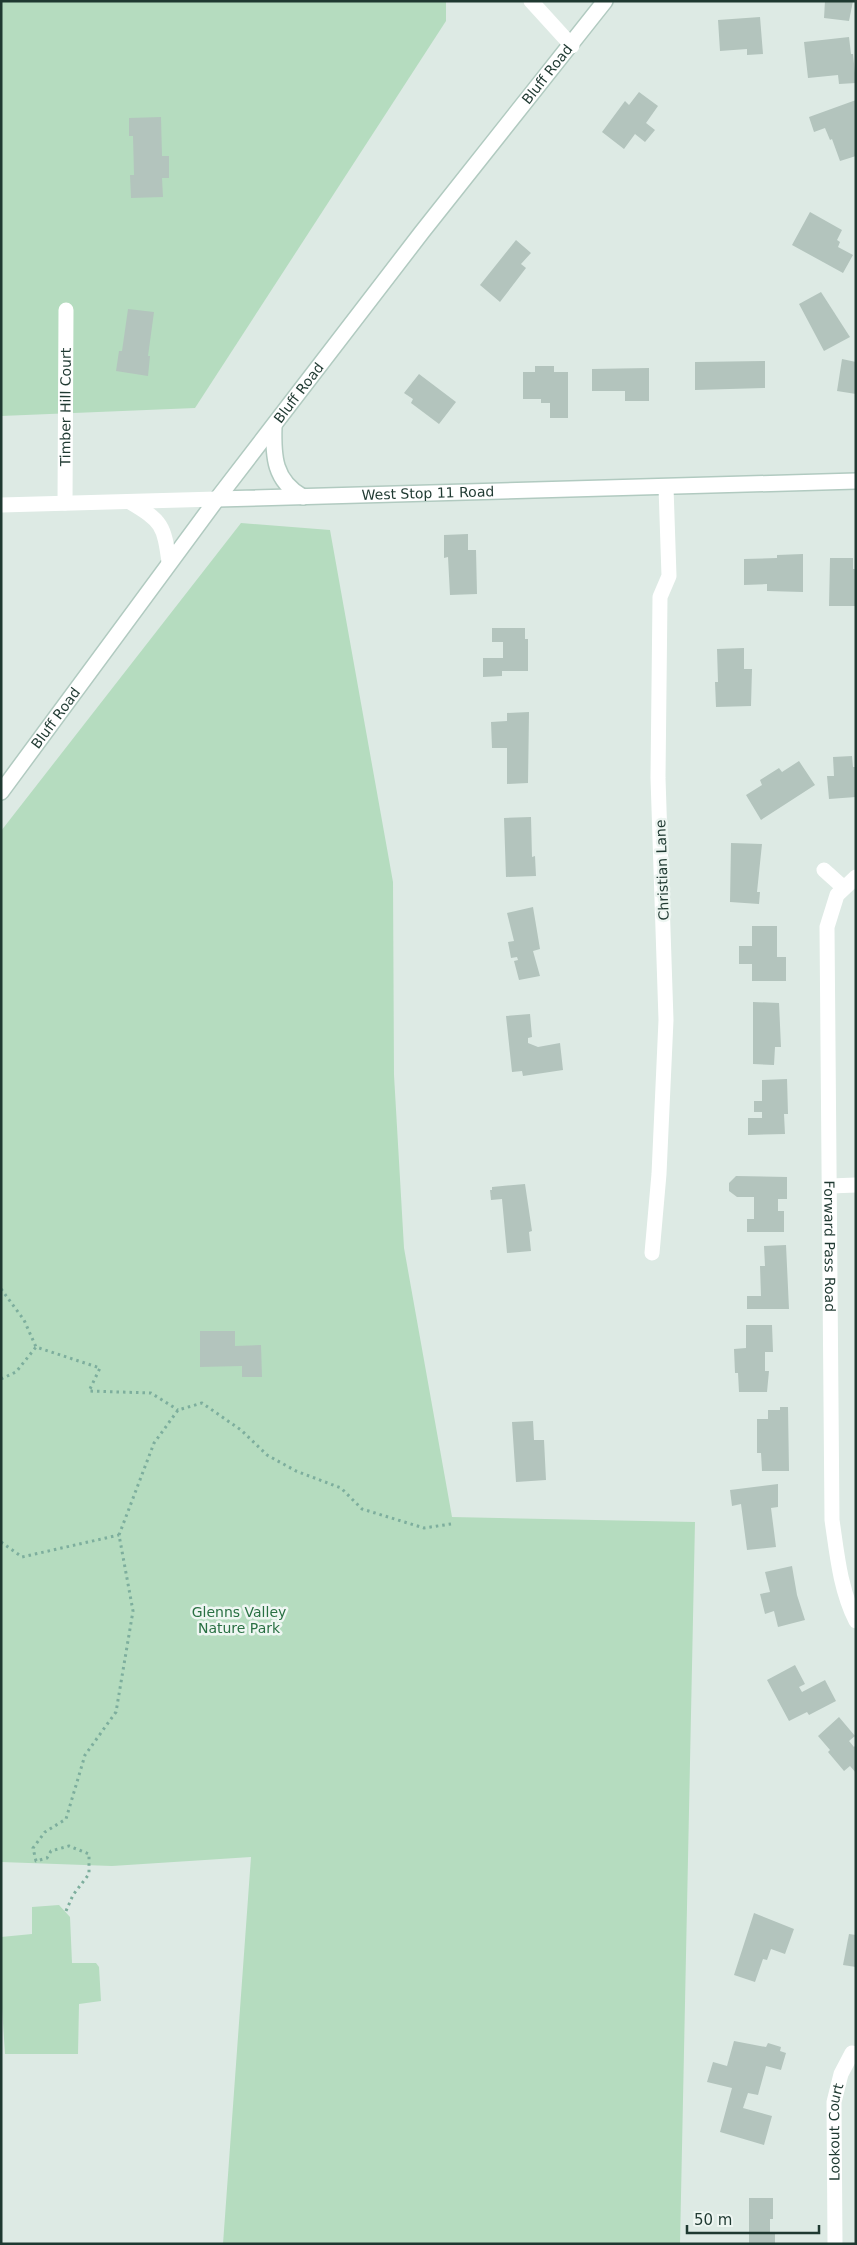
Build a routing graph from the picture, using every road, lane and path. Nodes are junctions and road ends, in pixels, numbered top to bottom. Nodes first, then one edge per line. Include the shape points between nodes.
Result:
1 (532, 1) edge
2 (605, 1) edge
3 (572, 46) junction
4 (66, 310) dead end
5 (274, 426) junction
6 (856, 481) edge
7 (666, 487) junction
8 (303, 497) junction
9 (217, 500) junction
10 (130, 502) junction
11 (65, 503) junction
12 (1, 505) edge
13 (169, 562) junction
14 (1, 792) edge
15 (824, 870) dead end
16 (856, 878) edge
17 (844, 888) junction
18 (856, 1185) edge
19 (830, 1186) junction
20 (652, 1253) dead end
21 (1, 1289) edge
22 (36, 1348) junction
23 (1, 1379) edge
24 (178, 1410) junction
25 (451, 1524) dead end
26 (119, 1535) junction
27 (1, 1542) edge
28 (856, 1621) edge
29 (66, 1911) dead end
30 (852, 2053) dead end
31 (835, 2244) edge

1 - 3 street
2 - 3 street, Bluff Road
3 - 5 street, Bluff Road via 422,232
4 - 11 street, Timber Hill Court
5 - 8 street via 276,467 286,484
5 - 9 street, Bluff Road
6 - 7 street, West Stop 11 Road
7 - 8 street, West Stop 11 Road
7 - 20 street, Christian Lane via 668,576 660,598 658,778 666,1020
8 - 9 street, West Stop 11 Road
9 - 10 street, West Stop 11 Road
9 - 13 street, Bluff Road
10 - 11 street, West Stop 11 Road
10 - 13 street via 157,518 164,532
11 - 12 street, West Stop 11 Road
13 - 14 street, Bluff Road
15 - 17 street
16 - 17 street, Forward Pass Road
17 - 19 street, Forward Pass Road via 837,895 827,927
18 - 19 street
19 - 28 street, Forward Pass Road via 832,1520 838,1568
21 - 22 path via 24,1320
22 - 23 path via 16,1372
22 - 24 path via 100,1368 89,1391 151,1393
24 - 25 path via 202,1403 242,1430 267,1455 296,1471 341,1488 362,1509 424,1528
24 - 26 path via 154,1443
26 - 27 path via 22,1557
26 - 29 path via 133,1611 116,1712 86,1755 66,1819 45,1832 32,1848 36,1861 47,1858 51,1851 69,1846 89,1854 89,1874 73,1895
30 - 31 street, Lookout Court via 841,2074 834,2102

